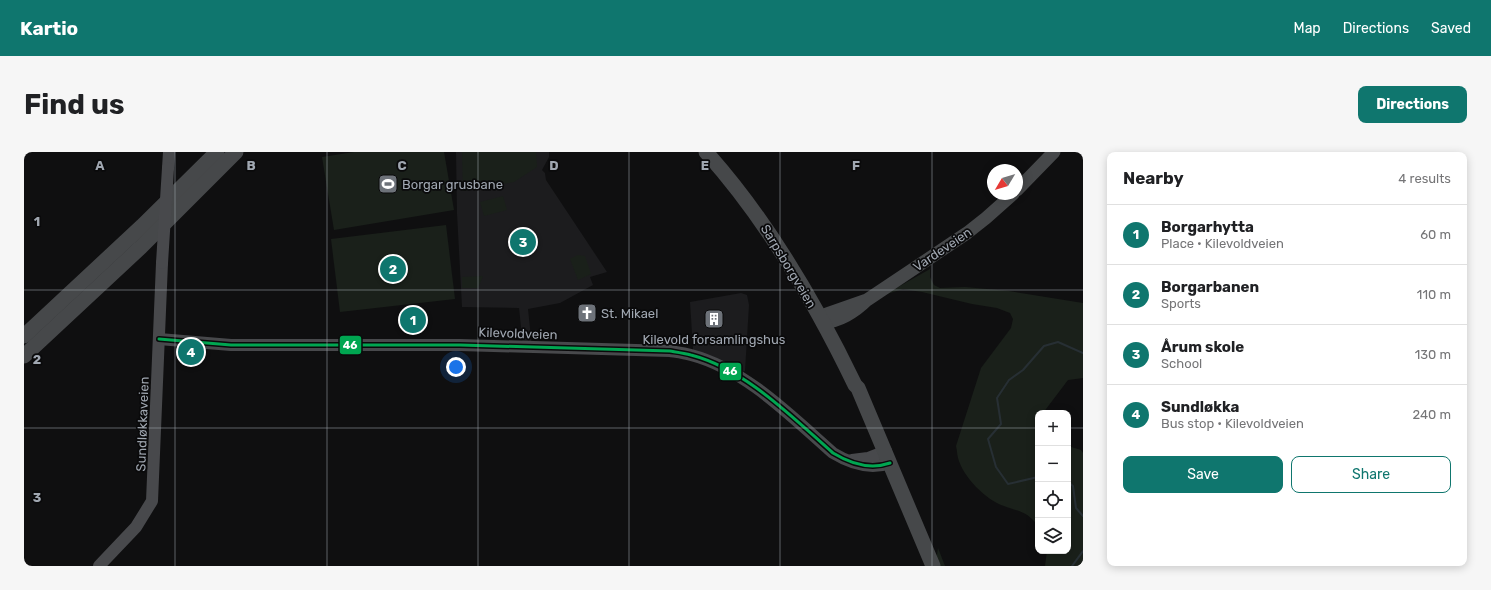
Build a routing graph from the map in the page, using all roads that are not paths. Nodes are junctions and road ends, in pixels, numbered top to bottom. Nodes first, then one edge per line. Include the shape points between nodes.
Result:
1 (169, 152) edge
2 (217, 152) edge
3 (236, 152) edge
4 (706, 152) edge
5 (714, 152) edge
6 (1054, 152) edge
7 (1023, 184) edge
8 (1006, 200) edge
9 (827, 319) junction
10 (48, 324) junction
11 (24, 336) edge
12 (159, 339) junction
13 (24, 356) edge
14 (888, 457) junction
15 (99, 566) edge
16 (933, 566) edge

1 - 12 street, Sundløkkaveien, bridge
2 - 10 highway
3 - 10 highway via 146,242
4 - 9 highway, Sarpsborgveien via 772,236
5 - 9 highway, Sarpsborgveien via 774,227 799,264
6 - 7 main road
8 - 9 main road, Vardeveien via 967,233 845,316
9 - 14 highway, Sarpsborgveien
10 - 11 highway
10 - 13 highway
12 - 14 street, Kilevoldveien via 234,345 504,346 670,351 710,362 735,374 764,394 842,458 853,460
12 - 15 street, Sundløkkaveien via 152,502 136,527
14 - 16 highway, Sarpsborgveien

